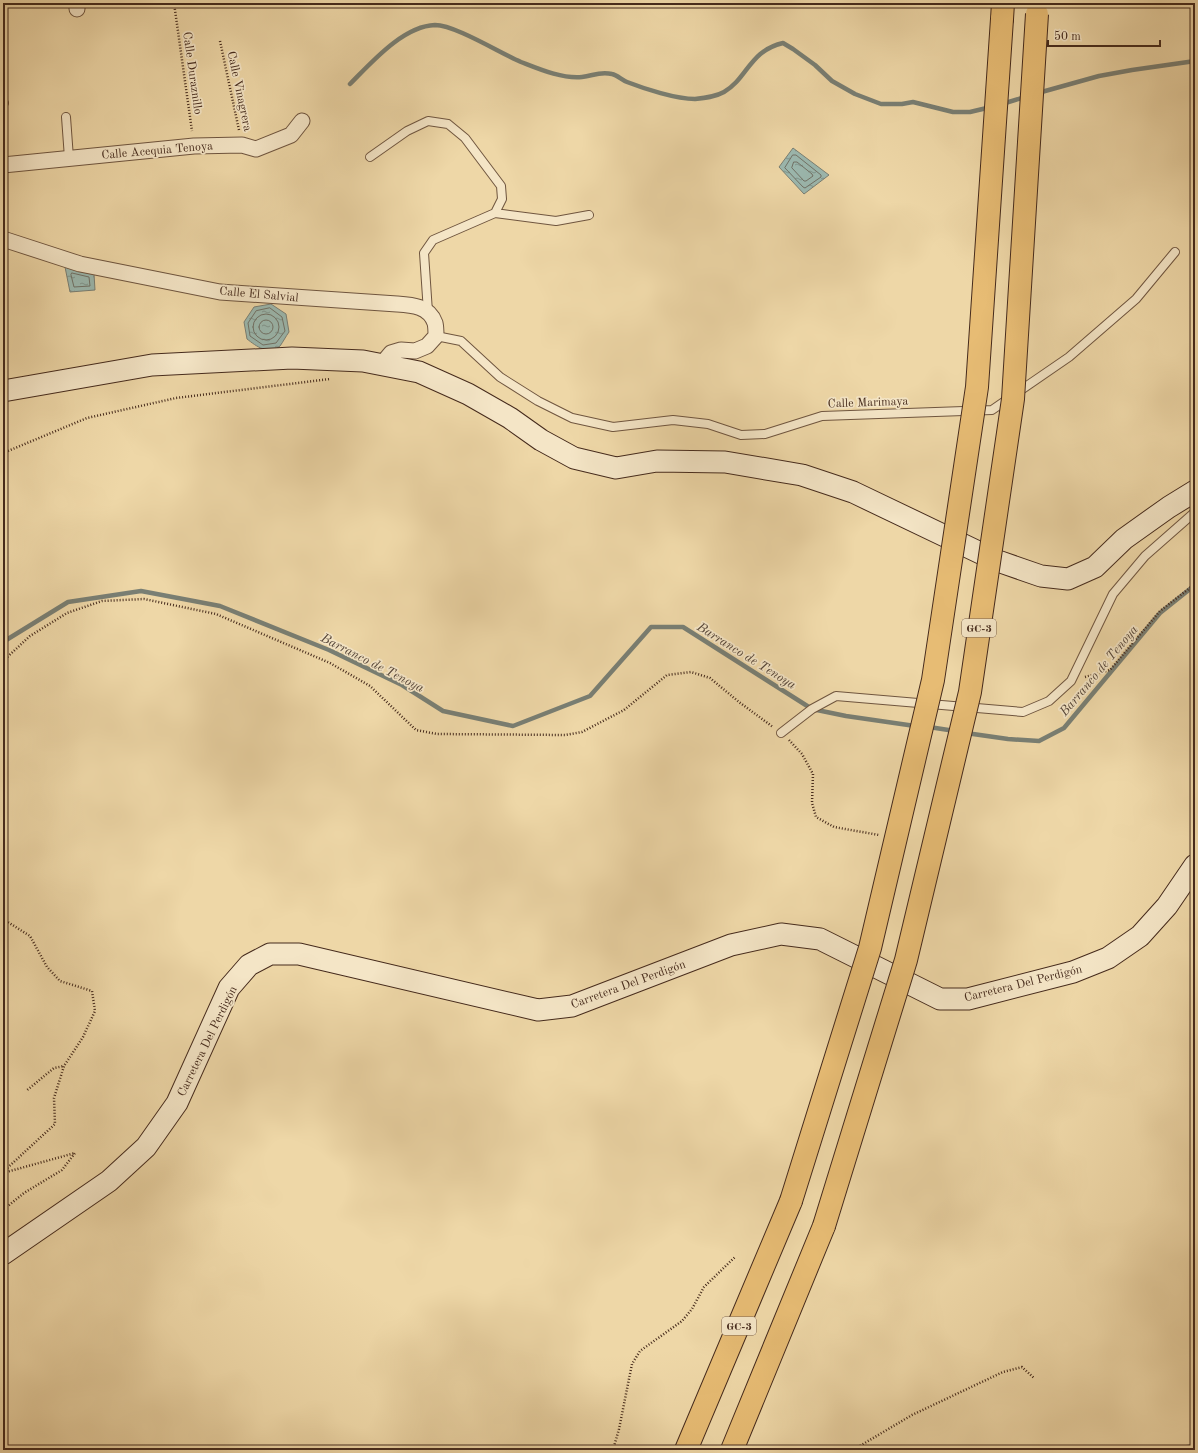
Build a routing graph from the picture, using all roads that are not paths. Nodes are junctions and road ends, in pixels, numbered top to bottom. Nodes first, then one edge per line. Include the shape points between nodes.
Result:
1 (1037, 8) edge
2 (1003, 11) edge
3 (66, 117) dead end
4 (302, 122) dead end
5 (370, 157) dead end
6 (70, 158) junction
7 (3, 165) edge
8 (495, 213) junction
9 (589, 215) dead end
10 (3, 238) edge
11 (1176, 252) dead end
12 (428, 312) junction
13 (436, 336) junction
14 (381, 365) junction
15 (3, 391) edge
16 (1195, 491) edge
17 (1195, 512) edge
18 (781, 733) road end
19 (1195, 865) edge
20 (3, 1254) edge
21 (686, 1450) edge
22 (732, 1450) edge

1 - 22 highway, GC-3, bridge via 1012,399 970,692 906,960 824,1226
2 - 21 highway, GC-3, bridge via 977,387 933,680 870,948 792,1201
3 - 6 lane
4 - 6 street, Calle Acequia Tenoya via 291,135 256,149 242,145 194,146
5 - 8 lane via 406,131 428,121 448,124 465,138 501,186 502,199
6 - 7 street, Calle Acequia Tenoya
8 - 9 lane via 556,221
8 - 12 lane via 433,240 424,253
10 - 12 street, Calle El Salvial via 80,264 220,292 397,304 417,306
11 - 13 lane, Calle Marimaya via 1125,309 1069,357 992,410 822,416 765,434 742,435 708,424 674,420 613,427 572,418 538,401 500,376 461,341
12 - 13 street via 435,323
13 - 14 street via 427,346 391,354
14 - 15 street via 363,361 292,358 152,365
14 - 16 street via 419,372 468,394 574,458 616,468 657,460 726,462 802,475 853,492 995,560 1041,576 1068,579 1095,567 1124,539 1169,506
17 - 18 lane via 1145,556 1113,594 1072,681 1049,701 1023,712 836,696 812,709
19 - 20 street, Carretera Del Perdigón via 1167,906 1140,936 1108,958 1073,972 968,999 940,999 820,939 781,934 731,945 572,1006 538,1010 299,954 270,954 249,965 229,988 177,1103 146,1147 109,1181

